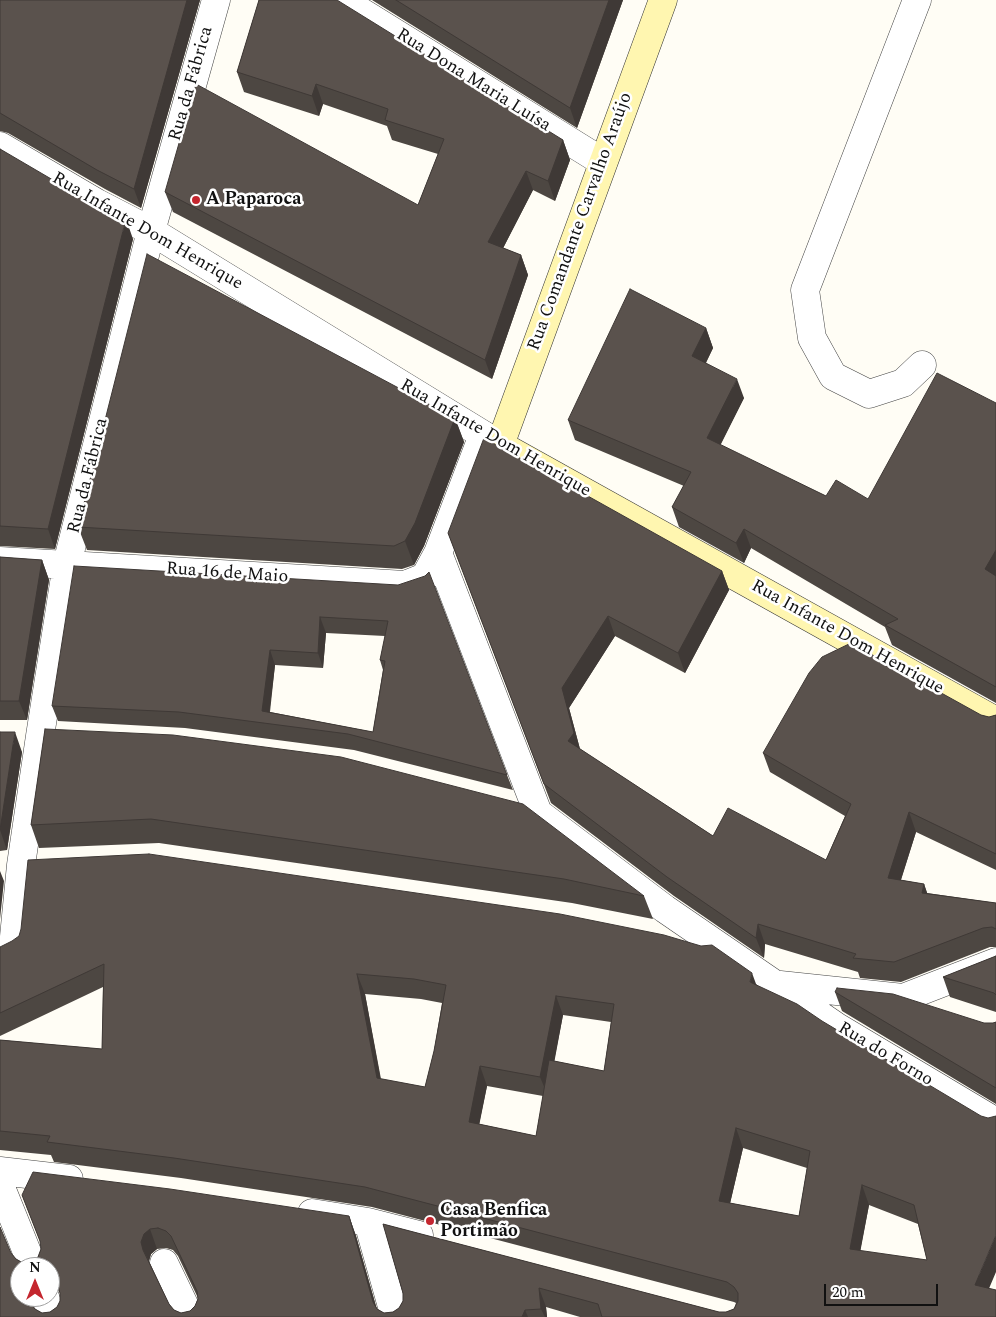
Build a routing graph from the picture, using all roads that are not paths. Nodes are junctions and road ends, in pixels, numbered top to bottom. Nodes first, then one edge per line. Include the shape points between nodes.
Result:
1 (216, 0) edge
2 (342, 0) edge
3 (663, 0) edge
4 (917, 0) edge
5 (0, 146) edge
6 (603, 162) junction
7 (151, 231) junction
8 (922, 365) dead end
9 (492, 440) junction
10 (438, 554) junction
11 (0, 561) edge
12 (67, 564) junction
13 (996, 721) edge
14 (30, 736) junction
15 (68, 737) edge
16 (510, 806) edge
17 (538, 813) junction
18 (50, 864) edge
19 (11, 866) edge
20 (666, 938) edge
21 (0, 953) edge
22 (736, 958) junction
23 (996, 962) edge
24 (776, 985) junction
25 (903, 998) junction
26 (940, 1010) edge
27 (996, 1122) edge
28 (0, 1171) edge
29 (88, 1182) edge
30 (0, 1185) edge
31 (292, 1210) edge
32 (368, 1222) junction
33 (443, 1241) edge
34 (28, 1257) edge
35 (164, 1263) dead end
36 (190, 1317) edge
37 (395, 1317) edge

1 - 7 street, Rua da Fábrica
2 - 6 street, Rua Dona Maria Luísa
3 - 6 main road, Rua Comandante Carvalho Araújo
4 - 8 street via 805,290 812,338 833,376 869,394 903,383
5 - 7 street, Rua Infante Dom Henrique
6 - 9 main road, Rua Comandante Carvalho Araújo
7 - 9 street, Rua Infante Dom Henrique
7 - 12 street, Rua da Fábrica
9 - 10 street, Rua 16 de Maio
9 - 13 main road, Rua Infante Dom Henrique
10 - 12 street, Rua 16 de Maio via 425,577 405,585
10 - 17 street
11 - 12 street, Rua 16 de Maio
12 - 14 street, Rua da Fábrica
14 - 15 street
14 - 19 street, Rua da Fábrica
16 - 17 street
17 - 22 street, Rua do Forno
18 - 19 street
19 - 21 street, Rua da Fábrica via 13,946
20 - 22 street
22 - 24 street, Rua do Forno
23 - 25 street
24 - 25 street
24 - 27 street, Rua do Forno via 837,1027
25 - 26 street
28 - 29 street
30 - 34 street
31 - 32 street
32 - 33 street
32 - 37 street
35 - 36 street

